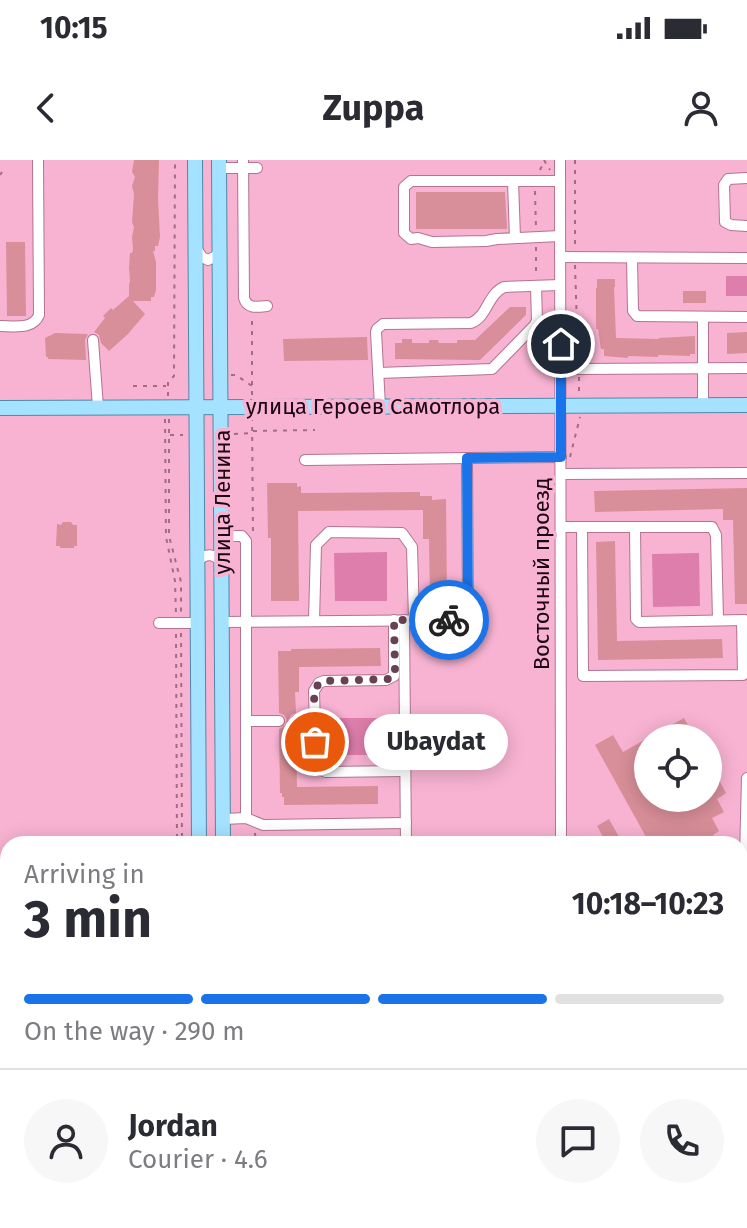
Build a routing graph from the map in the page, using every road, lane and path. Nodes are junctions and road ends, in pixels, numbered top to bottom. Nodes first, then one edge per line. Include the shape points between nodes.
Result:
1 (38, 160) edge
2 (175, 160) edge
3 (195, 160) edge
4 (560, 160) edge
5 (575, 160) edge
6 (544, 162) dead end
7 (219, 164) edge
8 (243, 164) edge
9 (257, 168) dead end
10 (747, 178) edge
11 (513, 181) junction
12 (535, 181) junction
13 (560, 181) junction
14 (747, 226) edge
15 (536, 236) junction
16 (560, 236) junction
17 (515, 238) junction
18 (196, 248) junction
19 (220, 248) junction
20 (560, 257) junction
21 (575, 257) junction
22 (632, 258) junction
23 (747, 258) edge
24 (560, 285) junction
25 (536, 286) junction
26 (267, 306) dead end
27 (252, 307) junction
28 (703, 317) junction
29 (747, 317) edge
30 (0, 326) edge
31 (93, 340) dead end
32 (703, 368) junction
33 (747, 368) edge
34 (579, 369) junction
35 (378, 373) junction
36 (133, 386) dead end
37 (168, 386) junction
38 (561, 405) junction
39 (580, 405) junction
40 (703, 405) junction
41 (747, 405) edge
42 (168, 406) junction
43 (197, 406) junction
44 (221, 406) junction
45 (252, 406) junction
46 (380, 406) junction
47 (98, 407) junction
48 (0, 408) edge
49 (315, 430) dead end
50 (252, 431) junction
51 (561, 457) junction
52 (467, 458) junction
53 (305, 460) dead end
54 (747, 473) edge
55 (566, 474) junction
56 (561, 527) junction
57 (582, 527) junction
58 (635, 527) junction
59 (222, 536) junction
60 (253, 543) dead end
61 (197, 563) junction
62 (222, 564) junction
63 (404, 620) junction
64 (718, 620) junction
65 (744, 620) edge
66 (314, 621) junction
67 (223, 622) junction
68 (246, 622) junction
69 (159, 623) dead end
70 (198, 623) junction
71 (181, 624) junction
72 (746, 678) edge
73 (246, 721) junction
74 (279, 721) dead end
75 (296, 721) dead end
76 (315, 721) junction
77 (405, 771) junction
78 (747, 778) edge
79 (223, 819) junction
80 (251, 820) junction
81 (406, 823) junction
82 (746, 824) edge
83 (182, 836) edge
84 (199, 836) edge
85 (223, 836) edge
86 (254, 836) edge
87 (406, 836) edge
88 (561, 836) edge

1 - 30 street via 39,315 30,325
2 - 37 path via 174,376
3 - 18 main road, улица Ленина
4 - 13 street, Восточный проезд
5 - 21 path
6 - 12 path
7 - 8 street
7 - 19 main road, улица Ленина
8 - 9 street
8 - 27 street via 244,298
10 - 14 street via 728,179 724,185 725,222
11 - 12 street
11 - 17 street
11 - 17 street via 411,181 404,187 404,233 432,242
12 - 13 street
12 - 15 path
13 - 16 street, Восточный проезд
15 - 16 street
15 - 17 street
15 - 25 path
16 - 20 street, Восточный проезд
18 - 19 street via 208,260
18 - 43 main road, улица Ленина
19 - 44 main road, улица Ленина
20 - 21 street
20 - 24 street, Восточный проезд
21 - 22 street
21 - 34 path
22 - 23 street
22 - 28 street via 637,316
24 - 25 street
24 - 38 street, Восточный проезд
25 - 35 street via 537,321 492,369
25 - 35 street via 499,289 480,319 471,323 379,326
26 - 27 street
27 - 45 path
28 - 29 street
28 - 32 street
31 - 47 street
32 - 33 street
32 - 34 street
32 - 40 street
34 - 39 path
35 - 46 street
36 - 37 path
37 - 42 path
38 - 39 main road, улица Героев Самотлора
38 - 46 main road, улица Героев Самотлора
38 - 51 street, Восточный проезд
39 - 40 main road, улица Героев Самотлора
39 - 55 path
40 - 41 main road, улица Героев Самотлора
42 - 43 main road, улица Героев Самотлора
42 - 47 main road, улица Героев Самотлора
42 - 71 path via 169,536 181,582
43 - 44 main road, улица Героев Самотлора
43 - 61 main road, улица Ленина
44 - 45 main road, улица Героев Самотлора
44 - 59 main road, улица Ленина
45 - 46 main road, улица Героев Самотлора
45 - 50 path
47 - 48 main road, улица Героев Самотлора
49 - 50 path
50 - 60 path
51 - 52 street
51 - 55 street, Восточный проезд
52 - 53 street
52 - 63 street via 467,616
54 - 55 street
55 - 56 street, Восточный проезд
56 - 57 street
56 - 88 street, Восточный проезд
57 - 58 street
57 - 72 street via 583,676
58 - 64 street via 708,526 715,531
58 - 64 street via 636,619
59 - 62 main road, улица Ленина
59 - 68 street via 246,541
61 - 62 street via 211,555
61 - 70 main road, улица Ленина
62 - 67 main road, улица Ленина
63 - 66 street
63 - 66 street via 412,547 402,533 329,532 316,545
63 - 76 street via 394,676 319,683 314,691
63 - 77 street
64 - 65 street
65 - 72 street
66 - 68 street
67 - 68 street
67 - 79 main road, улица Ленина
68 - 73 street
69 - 71 street
70 - 71 street
70 - 84 main road, улица Ленина
71 - 83 path
73 - 74 street
73 - 80 street
75 - 76 street
76 - 77 street via 321,770
77 - 81 street
78 - 82 street
79 - 80 street
79 - 85 main road, улица Ленина
80 - 81 street via 263,825
80 - 86 path
81 - 87 street

